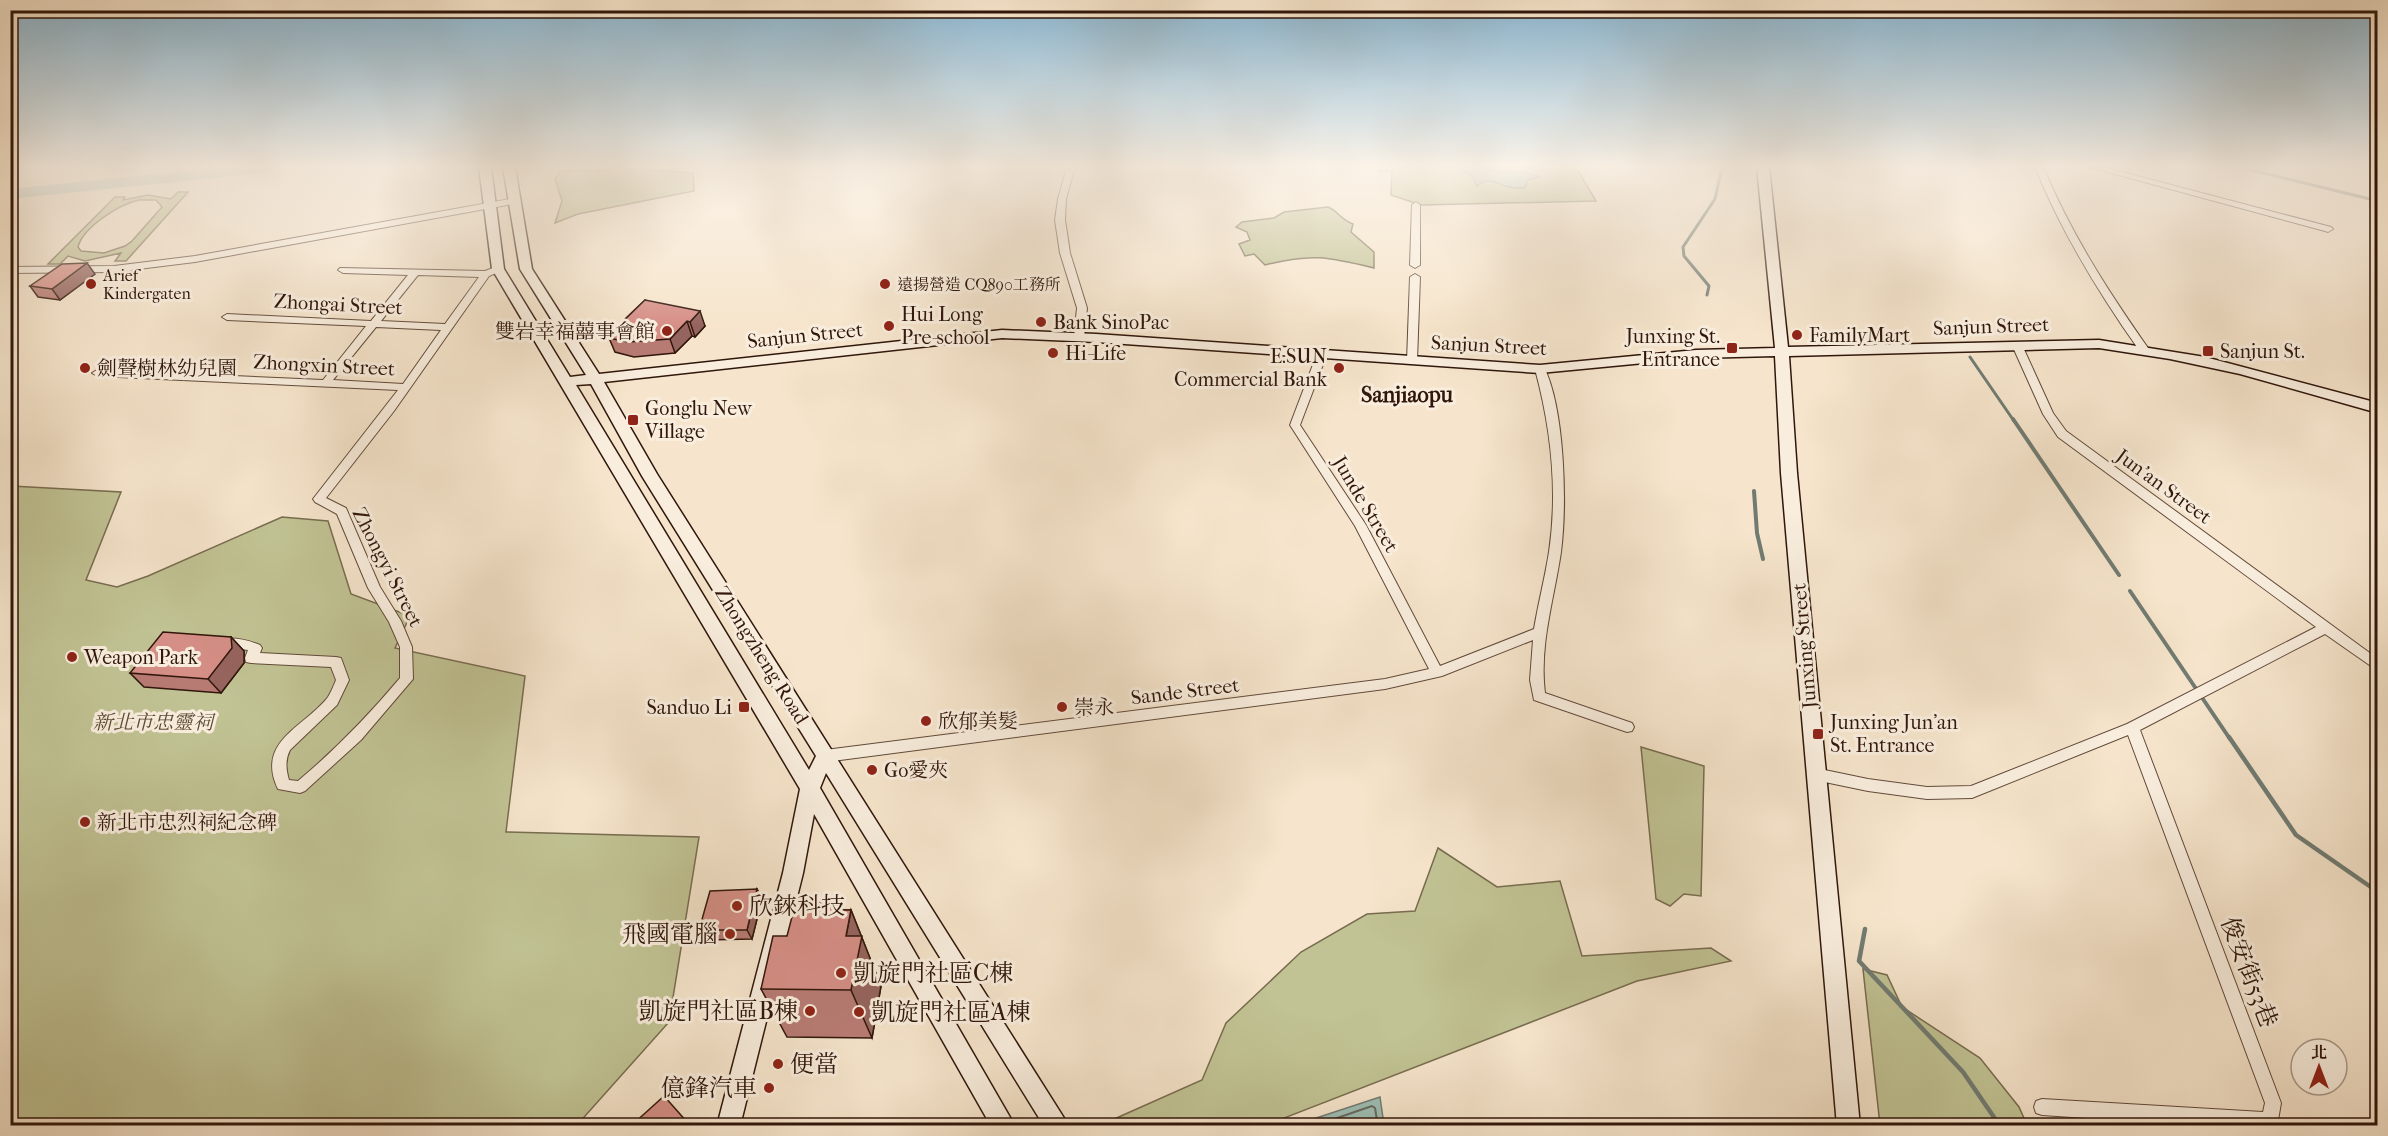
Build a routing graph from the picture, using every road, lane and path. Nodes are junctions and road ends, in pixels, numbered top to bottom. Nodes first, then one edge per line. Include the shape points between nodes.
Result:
1 (411, 220) edge
2 (490, 220) edge
3 (517, 220) edge
4 (1060, 220) edge
5 (1416, 220) edge
6 (1769, 220) edge
7 (2062, 220) edge
8 (2294, 220) edge
9 (2328, 229) dead end
10 (524, 263) junction
11 (1415, 264) dead end
12 (10, 270) edge
13 (343, 270) dead end
14 (415, 272) junction
15 (492, 272) junction
16 (1415, 277) dead end
17 (227, 316) dead end
18 (373, 324) junction
19 (448, 327) junction
20 (1079, 337) junction
21 (2017, 345) junction
22 (2143, 348) junction
23 (1782, 352) junction
24 (1322, 354) junction
25 (1412, 361) junction
26 (1540, 369) junction
27 (97, 373) dead end
28 (594, 377) junction
29 (566, 382) junction
30 (326, 384) junction
31 (405, 387) junction
32 (2378, 408) edge
33 (2325, 628) junction
34 (1541, 632) junction
35 (206, 642) edge
36 (2378, 666) edge
37 (1437, 672) junction
38 (1628, 727) dead end
39 (2132, 728) junction
40 (825, 756) junction
41 (1815, 774) junction
42 (810, 790) junction
43 (2042, 1107) dead end
44 (728, 1125) edge
45 (1004, 1125) edge
46 (1058, 1125) edge
47 (1850, 1125) edge

1 - 12 street via 195,259 114,269
2 - 15 street, Zhongzheng Road
3 - 10 street, Zhongzheng Road
4 - 20 street via 1065,253 1082,308
5 - 11 street
6 - 23 street, Junxing Street
7 - 22 street via 2103,294
8 - 9 street
10 - 15 street
10 - 28 street, Zhongzheng Road
13 - 14 street
14 - 15 street
14 - 18 street
15 - 19 street, Zhongyi Street
15 - 29 street, Zhongzheng Road
16 - 25 street
17 - 18 street, Zhongai Street
18 - 19 street, Zhongai Street
18 - 30 street
19 - 31 street, Zhongyi Street
20 - 24 street, Sanjun Street
20 - 28 street, Sanjun Street via 1002,334
21 - 22 street, Sanjun Street
21 - 23 street, Sanjun Street
21 - 33 street, Jun'an Street via 2048,414 2062,434
22 - 32 street, Sanjun Street via 2207,360
23 - 26 street, Sanjun Street via 1696,354
23 - 41 street, Junxing Street
24 - 25 street, Sanjun Street
24 - 37 street, Junde Street via 1295,425 1360,525
25 - 26 street, Sanjun Street
26 - 34 street via 1551,402 1557,485 1555,548
27 - 30 street, Zhongxin Street
28 - 29 street, Sanjun Street
28 - 40 street, Zhongzheng Road via 650,476
29 - 42 street, Zhongzheng Road
30 - 31 street, Zhongxin Street
31 - 35 street, Zhongyi Street via 319,500 342,511 374,588 406,647 407,679 369,724 313,777 300,787 283,785 277,770 282,750 331,701 343,680 336,662 251,658 256,648
33 - 36 street, Jun'an Street
33 - 39 street
34 - 37 street, Sande Street
34 - 38 street via 1539,696
37 - 40 street, Sande Street via 1334,692
39 - 41 street via 1971,792 1927,793
39 - 43 street, 俊安街53巷 via 2273,1103 2270,1121
40 - 42 street
40 - 46 street, Zhongzheng Road
41 - 47 street, Junxing Street
42 - 44 street via 793,873
42 - 45 street, Zhongzheng Road

